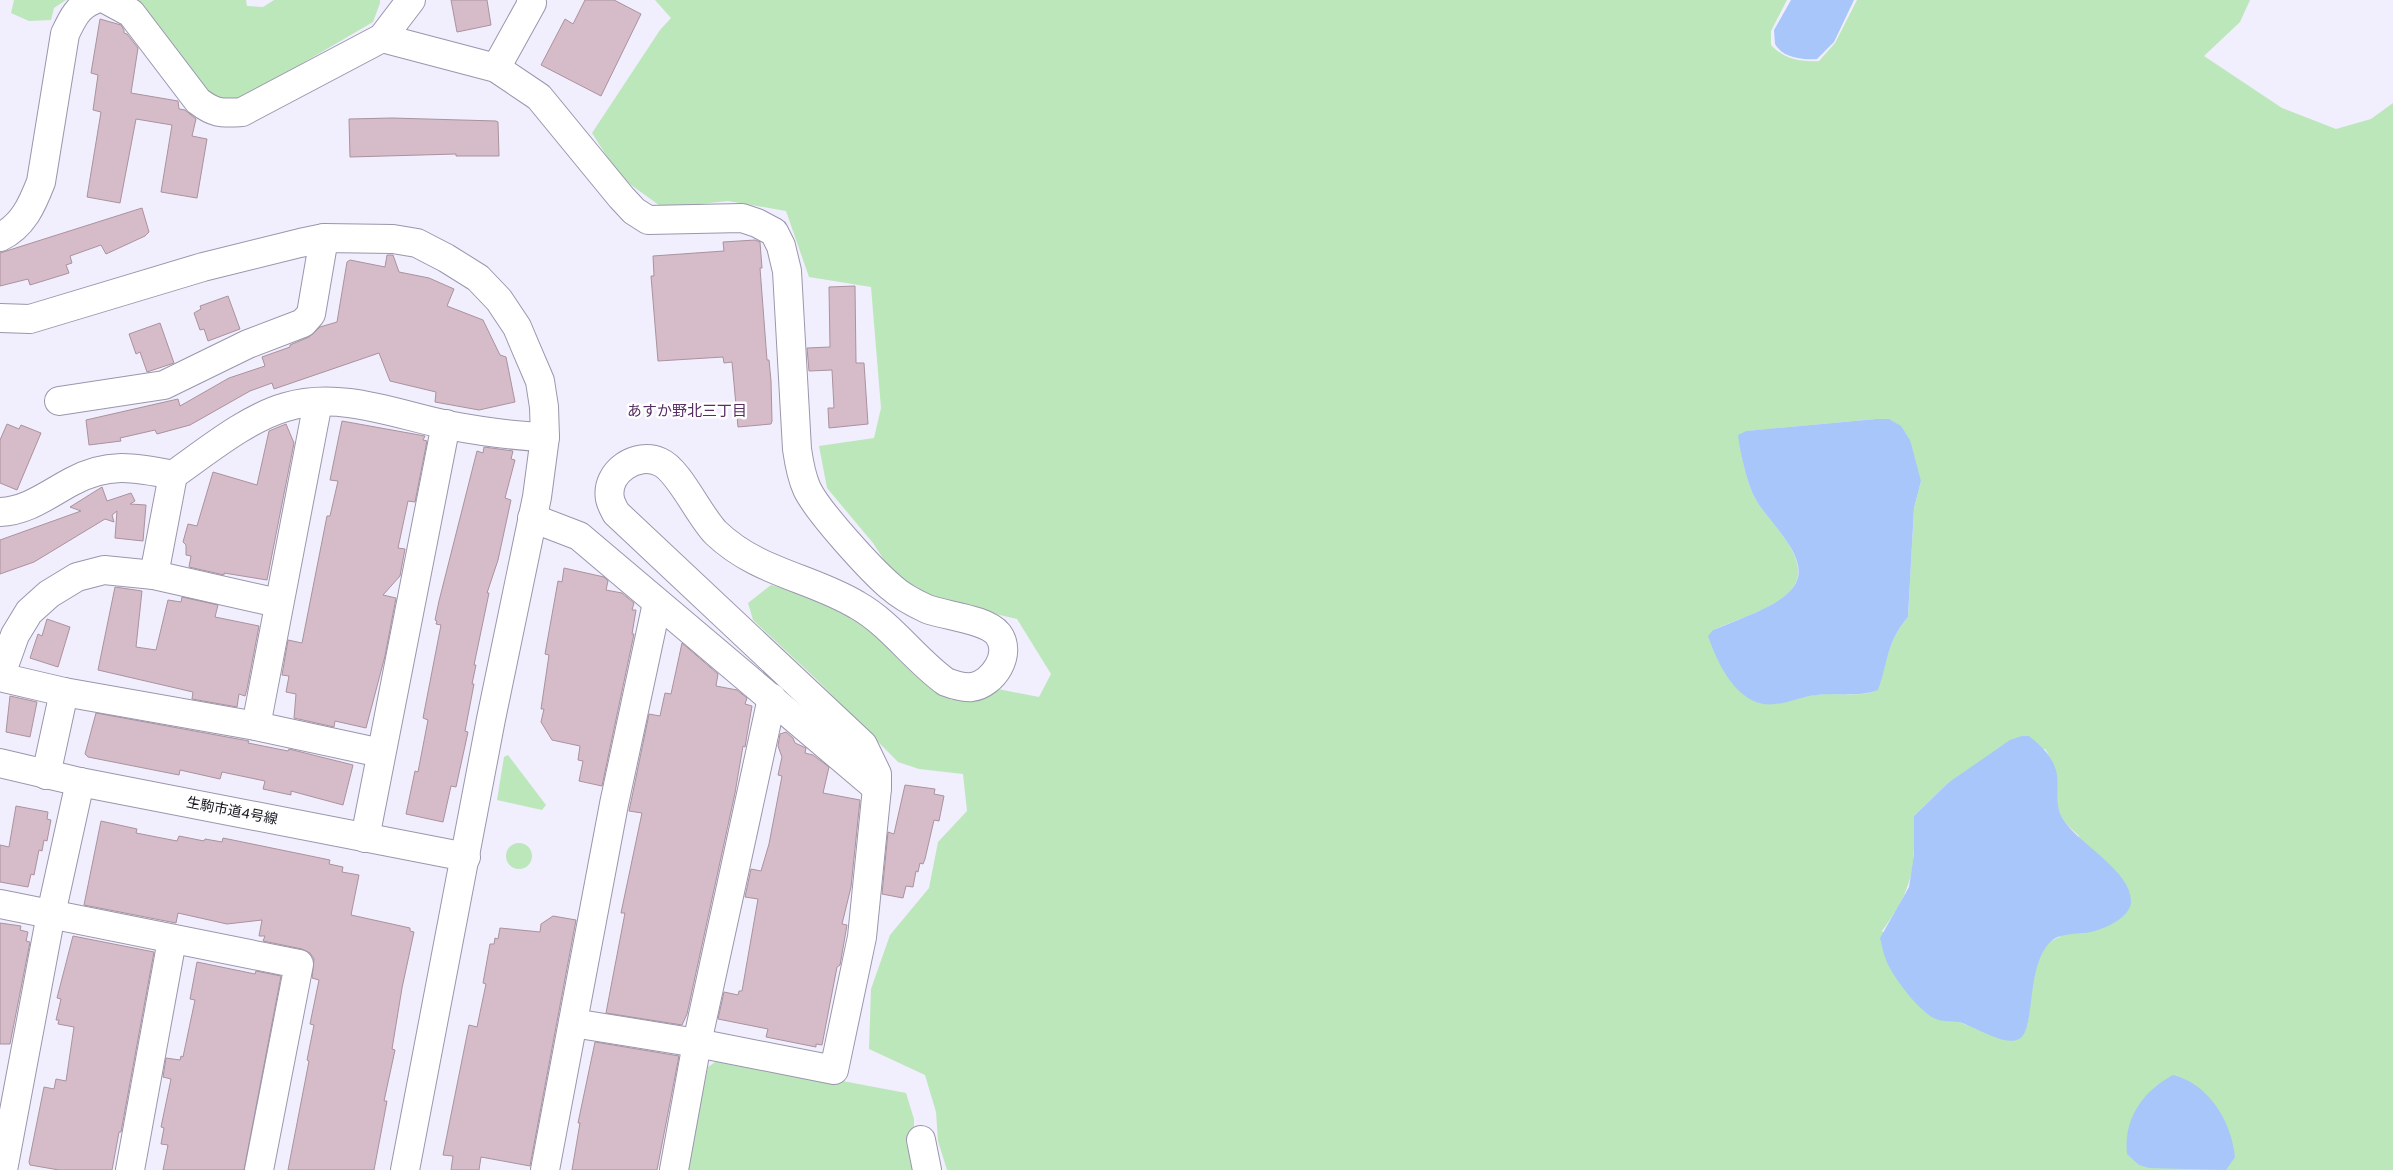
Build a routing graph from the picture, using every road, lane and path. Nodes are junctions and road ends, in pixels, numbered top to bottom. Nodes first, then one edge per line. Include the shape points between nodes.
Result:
1 (94, 0) edge
2 (107, 0) edge
3 (412, 0) edge
4 (530, 0) edge
5 (382, 38) junction
6 (496, 68) junction
7 (0, 237) edge
8 (324, 238) junction
9 (0, 318) edge
10 (59, 401) dead end
11 (318, 402) junction
12 (446, 424) junction
13 (545, 437) junction
14 (173, 475) junction
15 (0, 512) edge
16 (532, 518) junction
17 (154, 575) junction
18 (657, 603) junction
19 (278, 604) junction
20 (0, 677) edge
21 (64, 692) junction
22 (772, 698) junction
23 (256, 726) junction
24 (381, 753) junction
25 (0, 763) edge
26 (46, 775) junction
27 (80, 782) junction
28 (877, 788) junction
29 (366, 838) junction
30 (466, 857) junction
31 (0, 904) edge
32 (51, 914) junction
33 (172, 940) junction
34 (573, 1023) junction
35 (697, 1043) junction
36 (921, 1140) dead end
37 (3, 1170) edge
38 (130, 1170) edge
39 (259, 1170) edge
40 (406, 1170) edge
41 (545, 1170) edge
42 (674, 1170) edge
43 (927, 1170) edge

1 - 7 street via 84,4 65,34 41,182 33,203 22,222
2 - 5 street via 131,13 198,101 212,111 242,112
3 - 5 street
4 - 6 street via 532,2
5 - 6 street
6 - 28 street via 539,98 621,197 648,220 742,218 774,232 781,246 786,271 797,449 801,475 808,492 897,592 930,610 989,626 999,635 1001,660 996,672 973,687 946,682 860,606 839,594 761,565 739,551 716,533 662,463 648,457 632,461 620,469 610,498 616,513 864,745 877,774
8 - 9 street via 203,267 30,319
8 - 10 street via 311,314 303,323 248,344 164,385
8 - 13 street via 393,239 417,243 478,278 499,300 526,346 540,382
11 - 12 street via 363,404
11 - 14 street via 286,407 253,422
11 - 19 street
12 - 13 street via 517,436
12 - 24 street
13 - 16 street
14 - 15 street via 126,467 102,470 73,481 14,512
14 - 17 street
16 - 18 street via 580,536
16 - 30 street
17 - 19 street
17 - 20 street via 104,570 77,577 49,594 29,612 16,635
18 - 22 street
18 - 34 street via 614,804
19 - 23 street
20 - 21 street
21 - 23 street
21 - 26 street
22 - 28 street
22 - 35 street
23 - 24 street
24 - 29 street
25 - 26 street, 生駒市道4号線
26 - 27 street, 生駒市道4号線
27 - 29 street, 生駒市道4号線
27 - 32 street
28 - 35 street via 862,938 834,1070
29 - 30 street, 生駒市道4号線
30 - 40 street
31 - 32 street
32 - 33 street
32 - 37 street
33 - 38 street
33 - 39 street via 299,964
34 - 35 street
34 - 41 street
35 - 42 street
36 - 43 street

